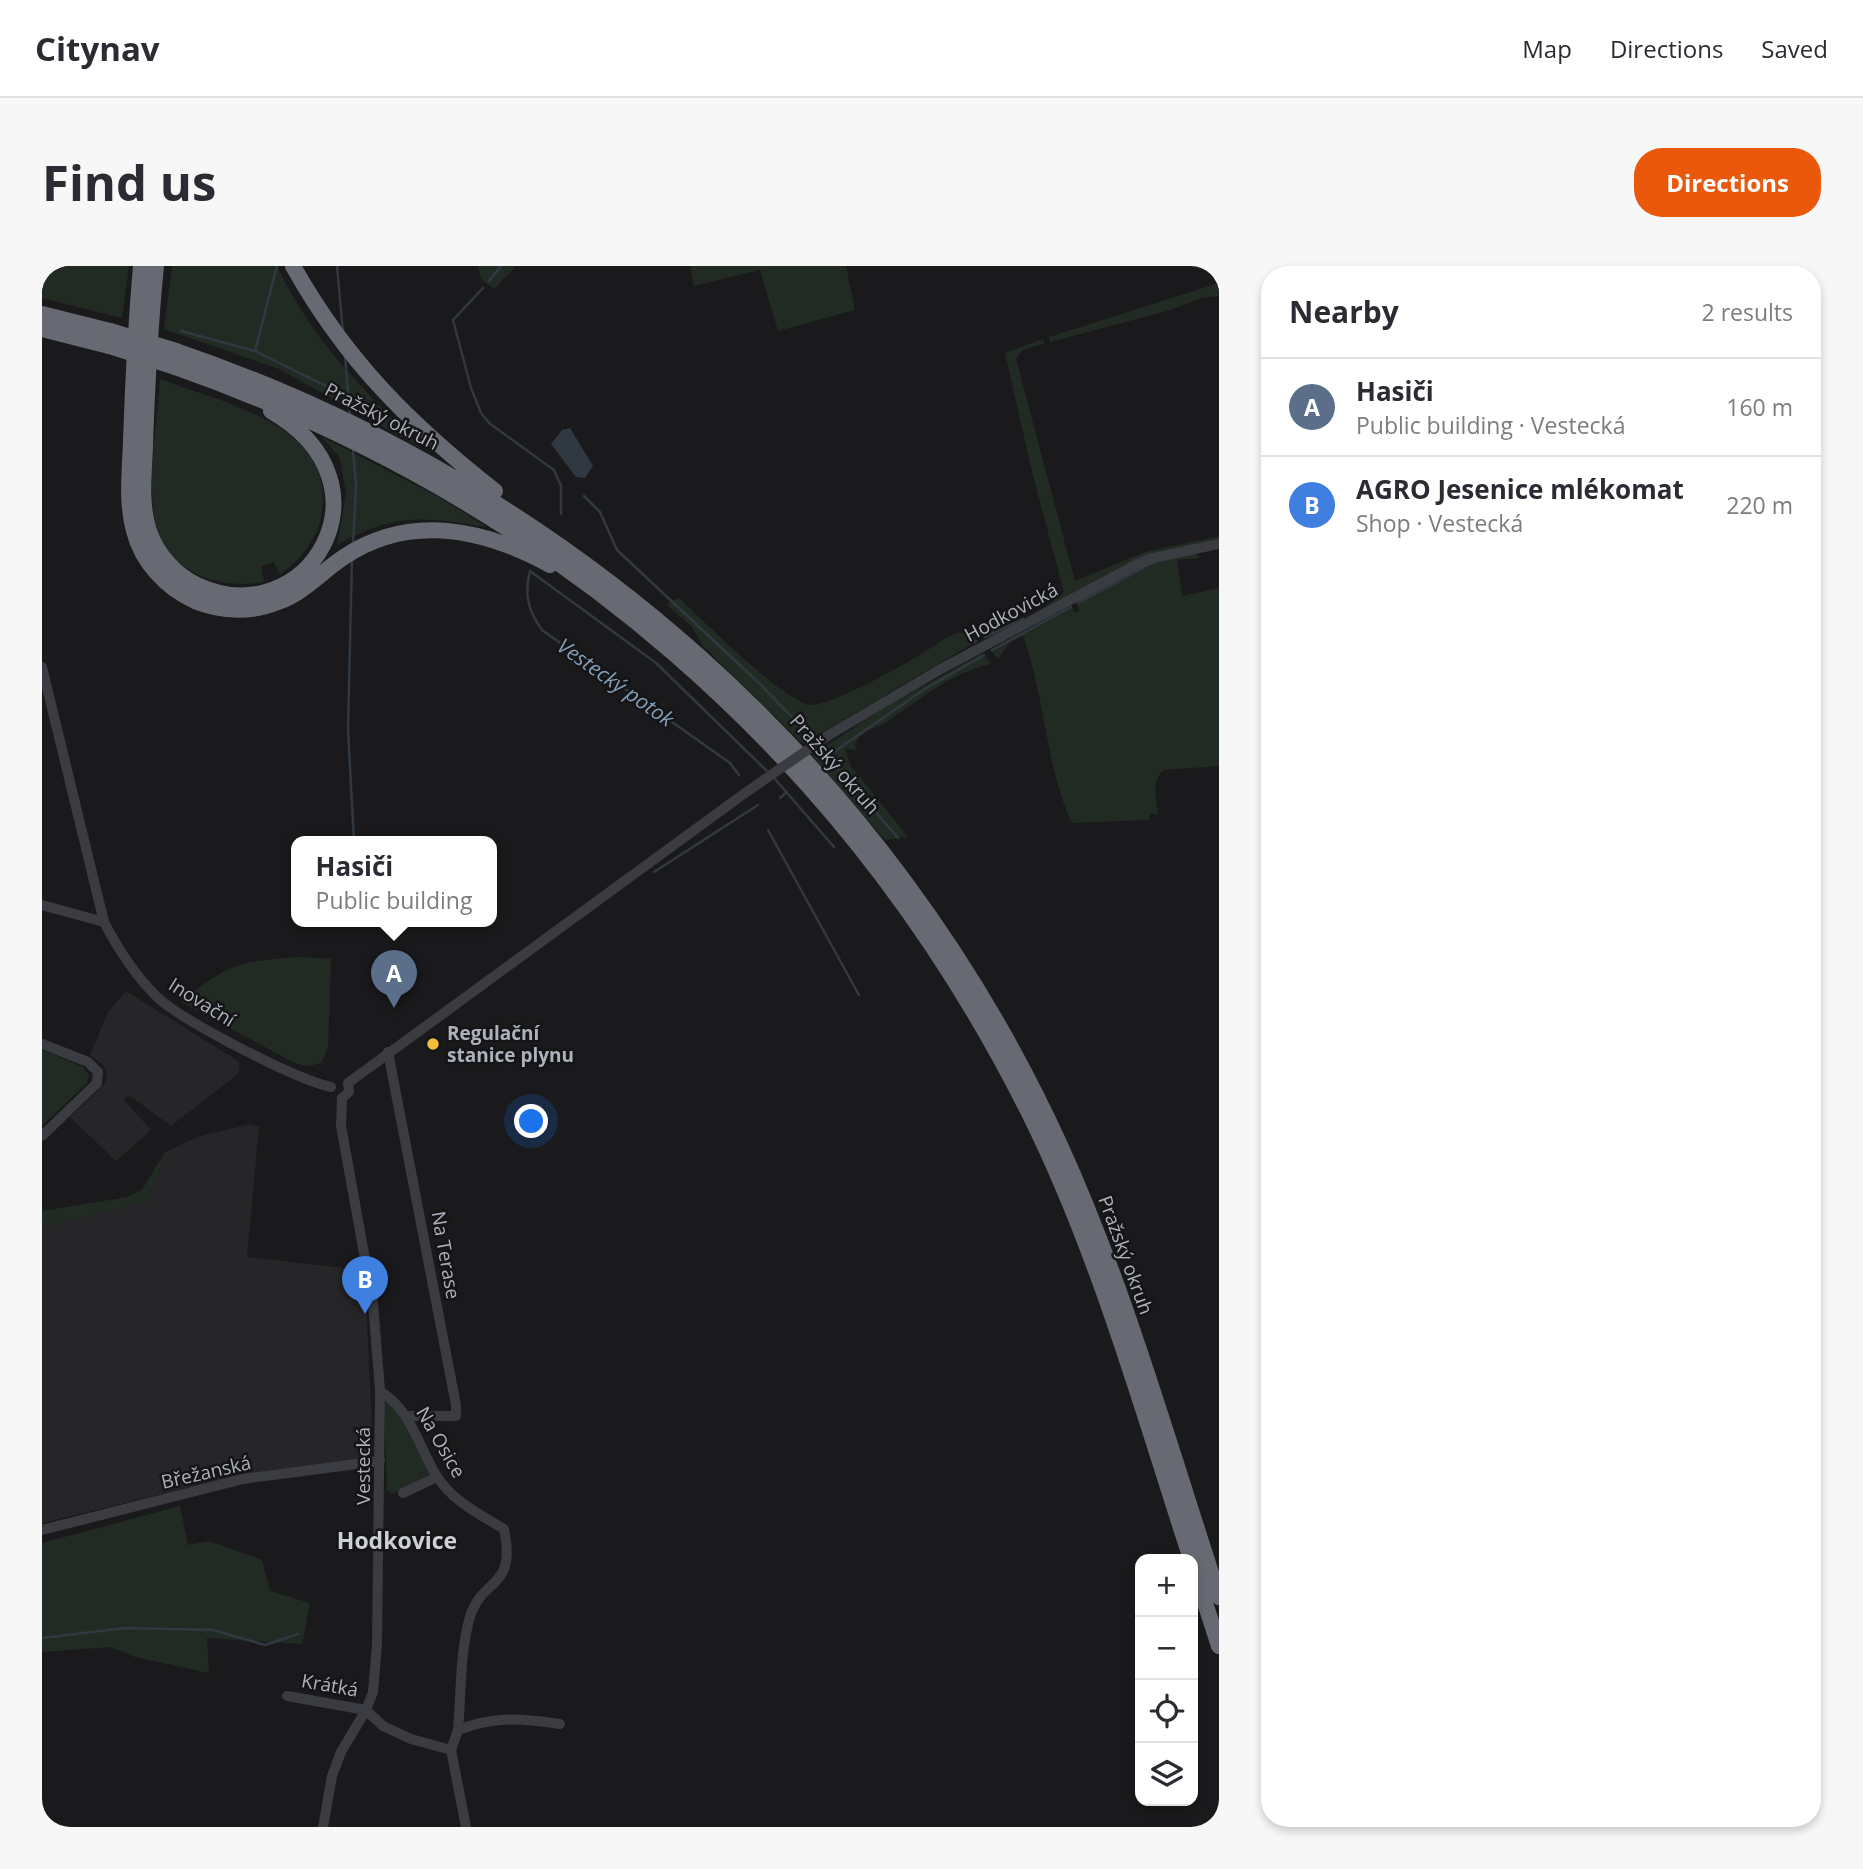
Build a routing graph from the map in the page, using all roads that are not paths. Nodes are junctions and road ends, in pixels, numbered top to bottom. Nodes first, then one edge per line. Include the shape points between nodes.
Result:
1 (141, 266) edge
2 (156, 266) edge
3 (293, 266) edge
4 (42, 314) edge
5 (42, 329) edge
6 (110, 339) junction
7 (176, 359) junction
8 (226, 385) junction
9 (547, 535) junction
10 (1219, 544) edge
11 (607, 597) junction
12 (42, 667) edge
13 (42, 905) edge
14 (104, 922) junction
15 (42, 1044) edge
16 (388, 1052) junction
17 (348, 1083) junction
18 (331, 1087) junction
19 (342, 1098) junction
20 (42, 1136) edge
21 (380, 1391) junction
22 (406, 1416) junction
23 (380, 1461) junction
24 (437, 1477) junction
25 (404, 1493) dead end
26 (42, 1530) edge
27 (1189, 1554) edge
28 (1198, 1581) edge
29 (1219, 1597) edge
30 (1219, 1646) edge
31 (287, 1696) dead end
32 (366, 1710) junction
33 (560, 1724) dead end
34 (458, 1730) junction
35 (451, 1750) junction
36 (323, 1827) edge
37 (466, 1827) edge

1 - 11 highway via 129,493 134,533 152,568 166,582 191,599 239,610 269,606 288,598 351,553 387,537 420,530 472,534 525,552
2 - 8 highway via 144,482 149,531 163,558 187,580 218,593 249,595 286,583 314,559 332,522 334,489 325,463 306,436
3 - 9 highway via 349,353 420,430
4 - 6 highway, Pražský okruh
5 - 6 highway, Pražský okruh
6 - 7 highway, Pražský okruh, bridge
7 - 8 highway, Pražský okruh
7 - 9 highway, Pražský okruh via 263,383 338,416 448,473
8 - 11 highway, Pražský okruh via 363,444 496,519
9 - 29 highway, Pražský okruh via 673,631 746,698 855,816 931,916 988,1007 1051,1126 1097,1235
10 - 16 street, Hodkovická, bridge via 1132,567 939,670 829,735
11 - 27 highway, Pražský okruh via 718,691 810,786 919,925 982,1025 1028,1111 1080,1229
12 - 14 street, Inovační
13 - 14 street
14 - 18 street, Inovační via 120,952 158,998 303,1079
15 - 20 street via 88,1062 98,1072 97,1083
16 - 17 street
16 - 22 street, Na Terase via 456,1405 456,1416
17 - 18 street via 338,1080
17 - 19 street, Vestecká via 349,1092
18 - 19 street via 334,1095
19 - 21 street, Vestecká via 341,1126 373,1303
21 - 22 street, Na Osice via 397,1401
21 - 23 street, Vestecká
22 - 24 street, Na Osice
23 - 26 street, Břežanská via 243,1479
23 - 32 street, Vestecká via 376,1674
24 - 25 street
24 - 34 street, Na Osice via 460,1503 504,1529 508,1556 505,1572 482,1595 469,1618
28 - 30 highway
31 - 32 street, Krátká
32 - 35 street via 383,1726
32 - 36 street, Vestecká via 332,1776
33 - 34 street via 508,1717
34 - 35 street, Na Osice
35 - 37 street

